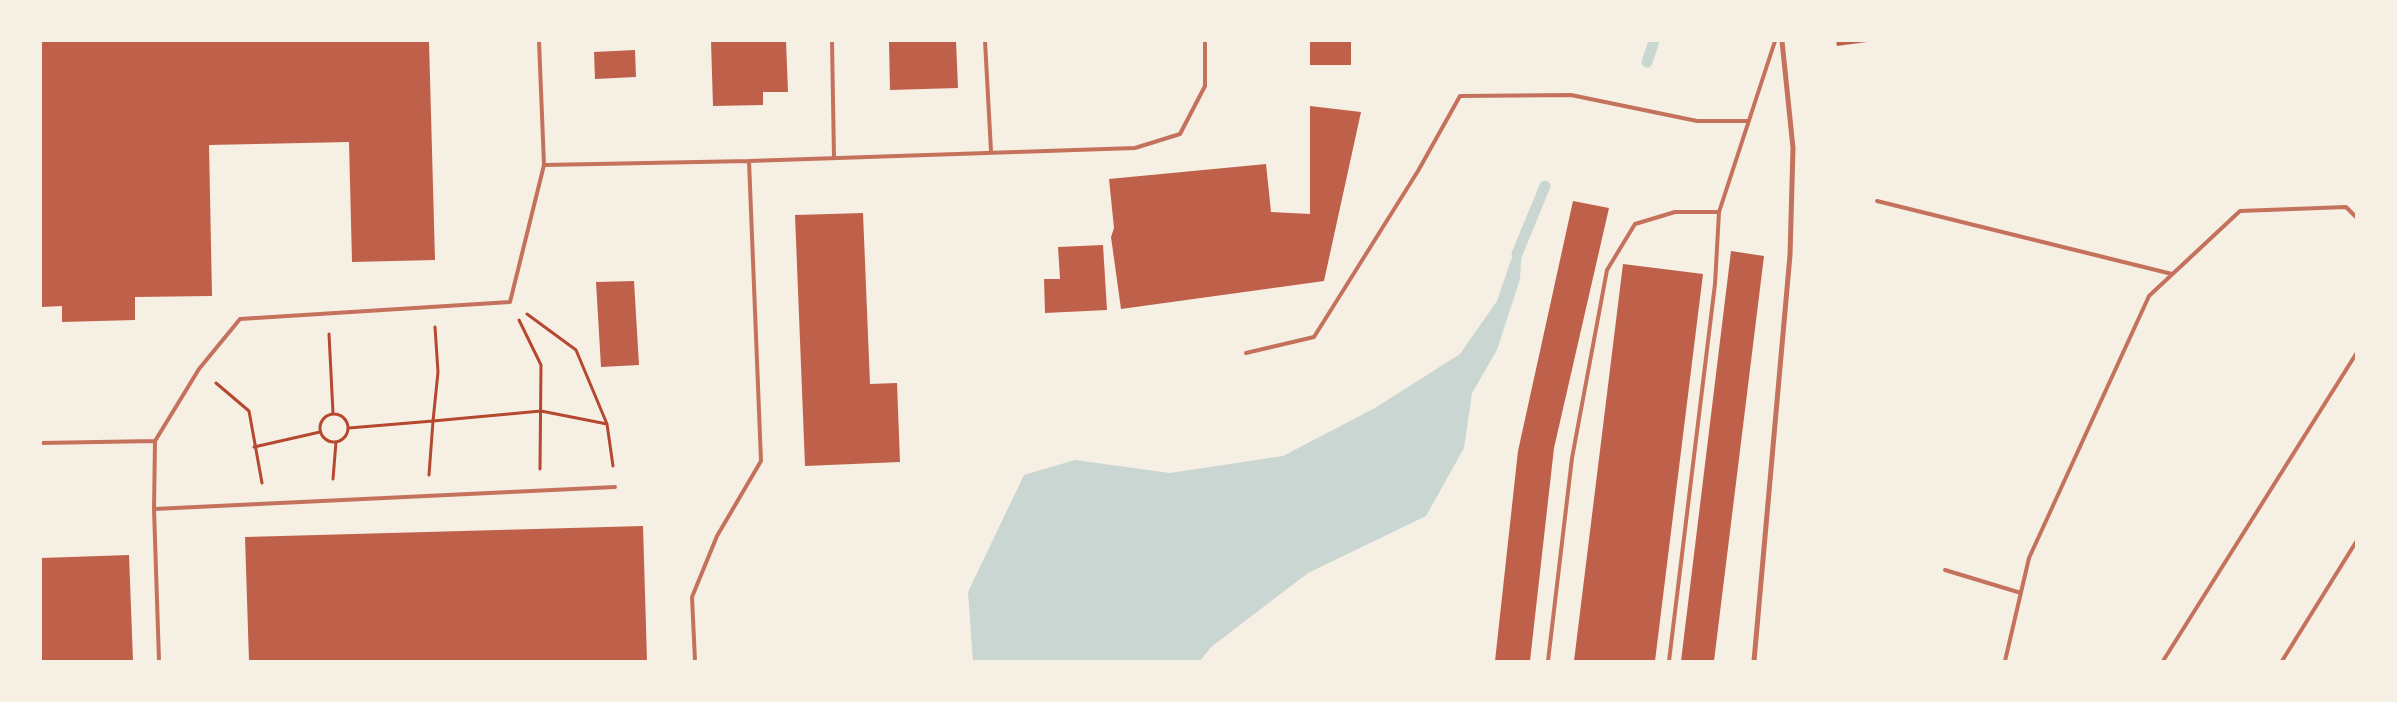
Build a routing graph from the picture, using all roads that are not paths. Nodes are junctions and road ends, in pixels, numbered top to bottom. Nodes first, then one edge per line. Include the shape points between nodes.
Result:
1 (539, 41) edge
2 (832, 41) edge
3 (985, 41) edge
4 (1205, 41) edge
5 (1775, 41) edge
6 (1782, 41) edge
7 (1749, 121) junction
8 (991, 151) junction
9 (834, 158) junction
10 (749, 161) junction
11 (544, 165) junction
12 (1877, 201) dead end
13 (1719, 212) junction
14 (2356, 217) edge
15 (2172, 274) junction
16 (1246, 353) dead end
17 (2356, 354) edge
18 (155, 441) junction
19 (41, 443) edge
20 (615, 487) road end
21 (154, 509) junction
22 (2356, 542) edge
23 (1945, 570) dead end
24 (2021, 593) junction
25 (159, 661) edge
26 (695, 661) edge
27 (1548, 661) edge
28 (1669, 661) edge
29 (1754, 661) edge
30 (2005, 661) edge
31 (2163, 661) edge
32 (2282, 661) edge

1 - 11 lane
2 - 9 lane
3 - 8 lane
4 - 8 lane via 1205,86 1180,134 1135,148
5 - 7 lane
6 - 29 street via 1793,148 1790,255
7 - 13 lane
7 - 16 lane via 1696,121 1571,95 1460,96 1418,171 1314,337
8 - 9 lane
9 - 10 lane
10 - 11 lane
10 - 26 lane via 761,461 717,536 692,597
11 - 18 lane via 510,302 240,319 199,369
12 - 15 lane
13 - 27 lane via 1675,212 1635,224 1607,270 1572,458
13 - 28 lane via 1715,284
14 - 15 lane via 2346,207 2240,210
15 - 24 lane via 2149,296 2029,558
17 - 31 lane
18 - 19 lane
18 - 21 lane
20 - 21 lane
21 - 25 lane
22 - 32 lane
23 - 24 lane
24 - 30 lane

